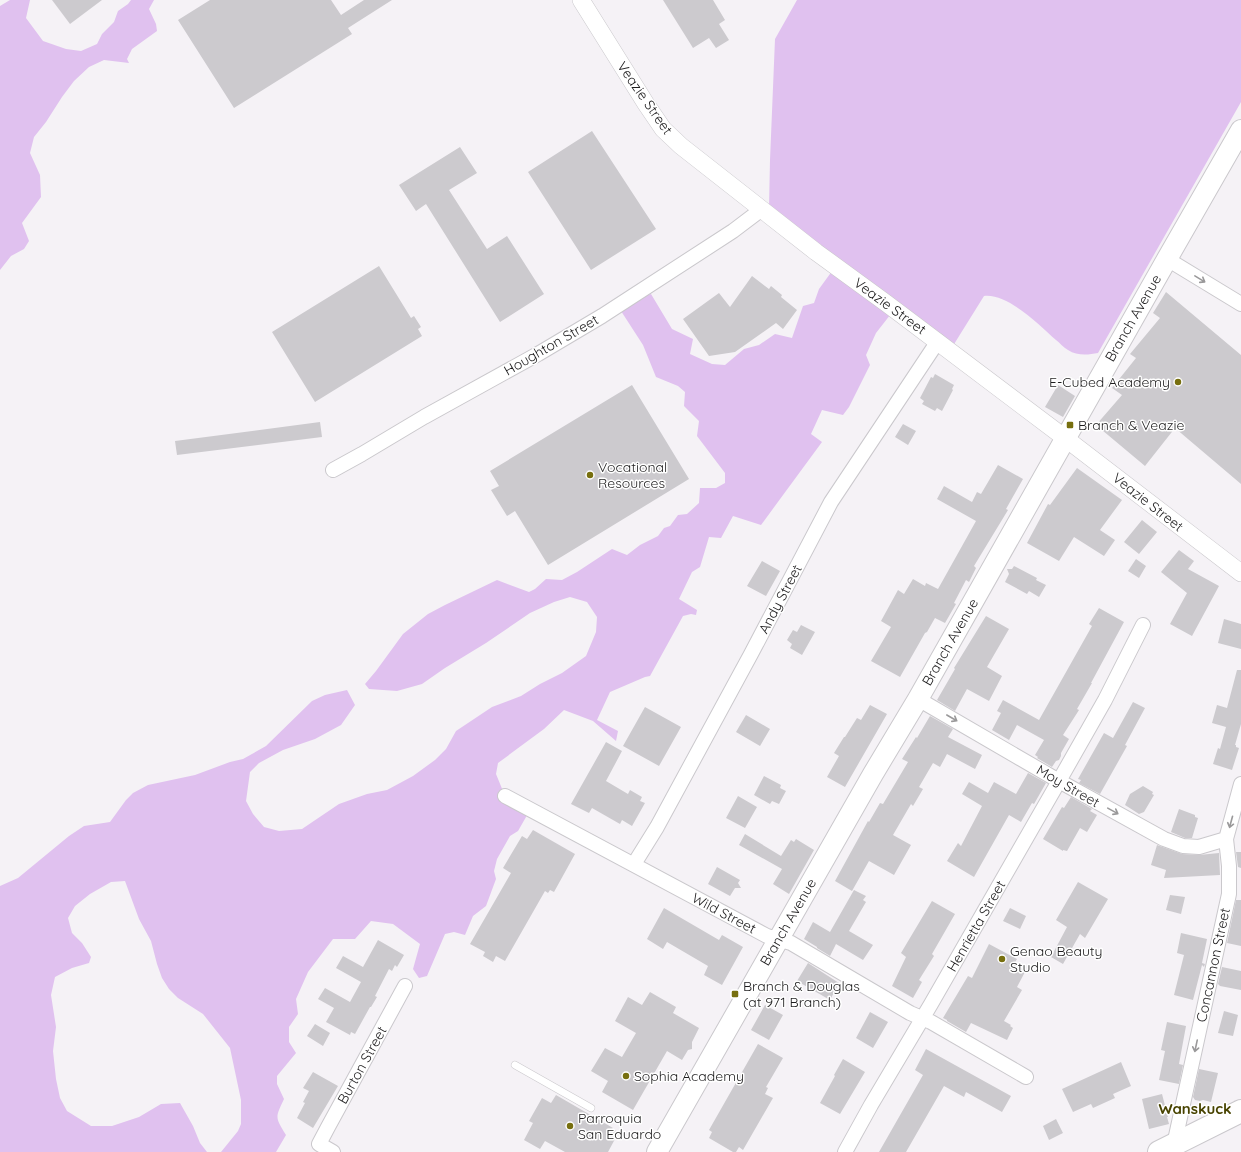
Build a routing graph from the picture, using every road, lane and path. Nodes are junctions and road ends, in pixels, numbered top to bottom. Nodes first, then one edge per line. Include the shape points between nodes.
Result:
1 (581, 0) edge
2 (1241, 130) edge
3 (762, 209) junction
4 (1167, 259) junction
5 (1241, 304) edge
6 (938, 341) junction
7 (1066, 438) junction
8 (333, 470) dead end
9 (1241, 573) edge
10 (1143, 625) dead end
11 (918, 699) junction
12 (1059, 781) junction
13 (1241, 784) edge
14 (505, 796) dead end
15 (1226, 839) junction
16 (634, 864) junction
17 (778, 940) junction
18 (405, 986) dead end
19 (922, 1018) junction
20 (515, 1065) dead end
21 (1026, 1077) dead end
22 (592, 1108) dead end
23 (1241, 1111) edge
24 (1167, 1148) edge
25 (333, 1152) edge
26 (657, 1152) edge
27 (845, 1152) edge

1 - 3 street, Veazie Street via 663,129
2 - 4 main road, Branch Avenue
3 - 6 street, Veazie Street
3 - 8 street, Houghton Street via 727,235 602,316
4 -> 5 street
4 - 7 main road, Branch Avenue
6 - 7 street, Veazie Street
6 - 16 street, Andy Street via 831,502 657,827
7 - 9 street, Veazie Street
7 - 11 main road, Branch Avenue
10 - 12 street, Henrietta Street
11 -> 12 street, Moy Street
11 - 17 main road, Branch Avenue
12 -> 15 street, Moy Street via 1156,835 1183,846 1199,847
12 - 19 street, Henrietta Street
13 -> 15 street, Concannon Street
14 - 16 street, Wild Street
15 -> 24 street, Concannon Street via 1229,894
16 - 17 street, Wild Street
17 - 19 street, Wild Street via 791,943
17 - 26 main road, Branch Avenue
18 - 25 street, Burton Street via 320,1144
19 - 21 street, Wild Street
19 - 27 street, Henrietta Street
20 - 22 lane
23 - 24 main road

